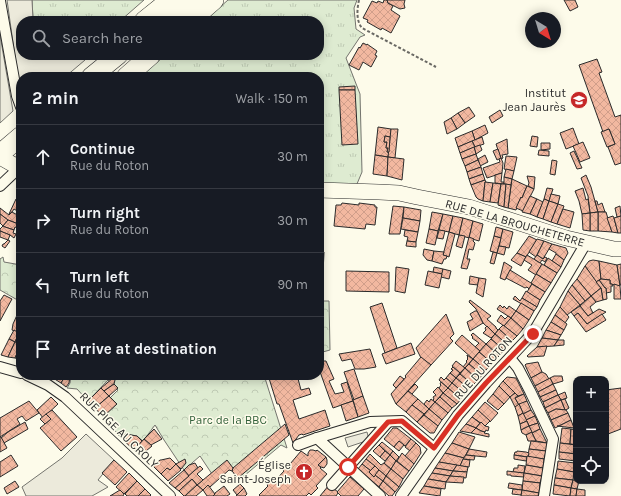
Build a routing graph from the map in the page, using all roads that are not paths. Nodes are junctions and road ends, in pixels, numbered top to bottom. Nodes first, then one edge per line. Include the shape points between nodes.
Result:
1 (170, 0) edge
2 (193, 0) edge
3 (214, 0) edge
4 (0, 2) edge
5 (1, 16) edge
6 (150, 16) edge
7 (174, 16) edge
8 (196, 16) edge
9 (112, 60) edge
10 (145, 60) edge
11 (98, 72) edge
12 (132, 72) edge
13 (16, 91) edge
14 (16, 140) edge
15 (0, 154) edge
16 (0, 157) edge
17 (16, 166) edge
18 (16, 172) edge
19 (0, 186) edge
20 (324, 190) edge
21 (586, 243) junction
22 (618, 249) edge
23 (510, 358) junction
24 (0, 367) edge
25 (16, 372) edge
26 (38, 380) edge
27 (388, 422) junction
28 (317, 438) junction
29 (298, 445) dead end
30 (434, 448) junction
31 (348, 467) junction
32 (332, 486) dead end
33 (170, 496) edge
34 (380, 496) edge
35 (401, 496) edge
36 (544, 496) edge

1 - 6 highway
2 - 7 highway
3 - 8 highway
4 - 5 street
5 - 13 street
9 - 11 highway
10 - 12 highway
14 - 15 highway
16 - 17 main road
18 - 19 street
20 - 21 main road, RUE DE LA BROUCHETERRE via 399,193 469,207
21 - 22 main road, RUE DE LA BROUCHETERRE
21 - 23 street, RUE DU ROTON via 533,334
23 - 30 street, RUE DU ROTON via 458,415
23 - 36 street via 518,368 553,439
24 - 25 street
26 - 33 street, RUE PIGE AU CROLY via 65,397
27 - 28 street via 370,422
27 - 30 street via 402,421
27 - 31 street
28 - 29 street
28 - 31 street
30 - 35 street, RUE DU ROTON
31 - 32 street
31 - 34 street

